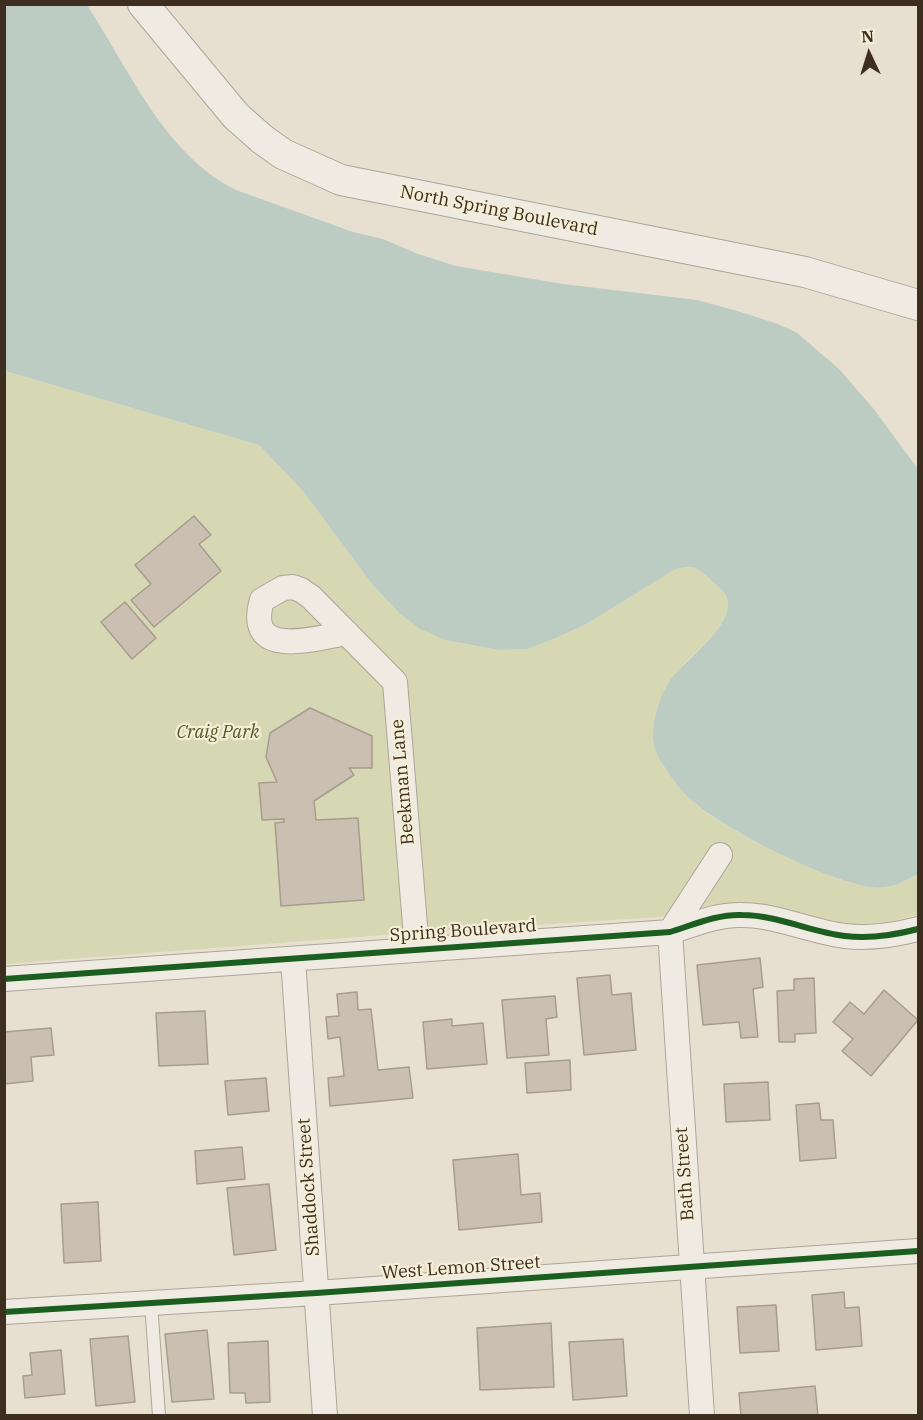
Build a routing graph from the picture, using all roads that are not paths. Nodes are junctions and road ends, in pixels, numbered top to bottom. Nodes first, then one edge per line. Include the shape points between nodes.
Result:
1 (143, 4) edge
2 (918, 305) edge
3 (347, 633) dead end
4 (720, 855) dead end
5 (918, 929) edge
6 (670, 932) junction
7 (417, 950) junction
8 (293, 959) junction
9 (4, 980) edge
10 (918, 1251) edge
11 (691, 1266) junction
12 (316, 1293) junction
13 (151, 1303) junction
14 (4, 1312) edge
15 (159, 1416) edge
16 (325, 1416) edge
17 (702, 1416) edge

1 - 2 street, North Spring Boulevard via 236,116 284,154 322,173 341,180 805,272
3 - 7 street, Beekman Lane via 395,682
4 - 6 street
5 - 6 street, Spring Boulevard via 889,935 845,936 741,915
6 - 7 street, Spring Boulevard
6 - 11 street, Bath Street
7 - 8 street, Spring Boulevard
8 - 9 street, Spring Boulevard
8 - 12 street, Shaddock Street
10 - 11 street, West Lemon Street
11 - 12 street, West Lemon Street
11 - 17 street, Bath Street
12 - 13 street, West Lemon Street
12 - 16 street, Shaddock Street
13 - 14 street, West Lemon Street
13 - 15 lane

